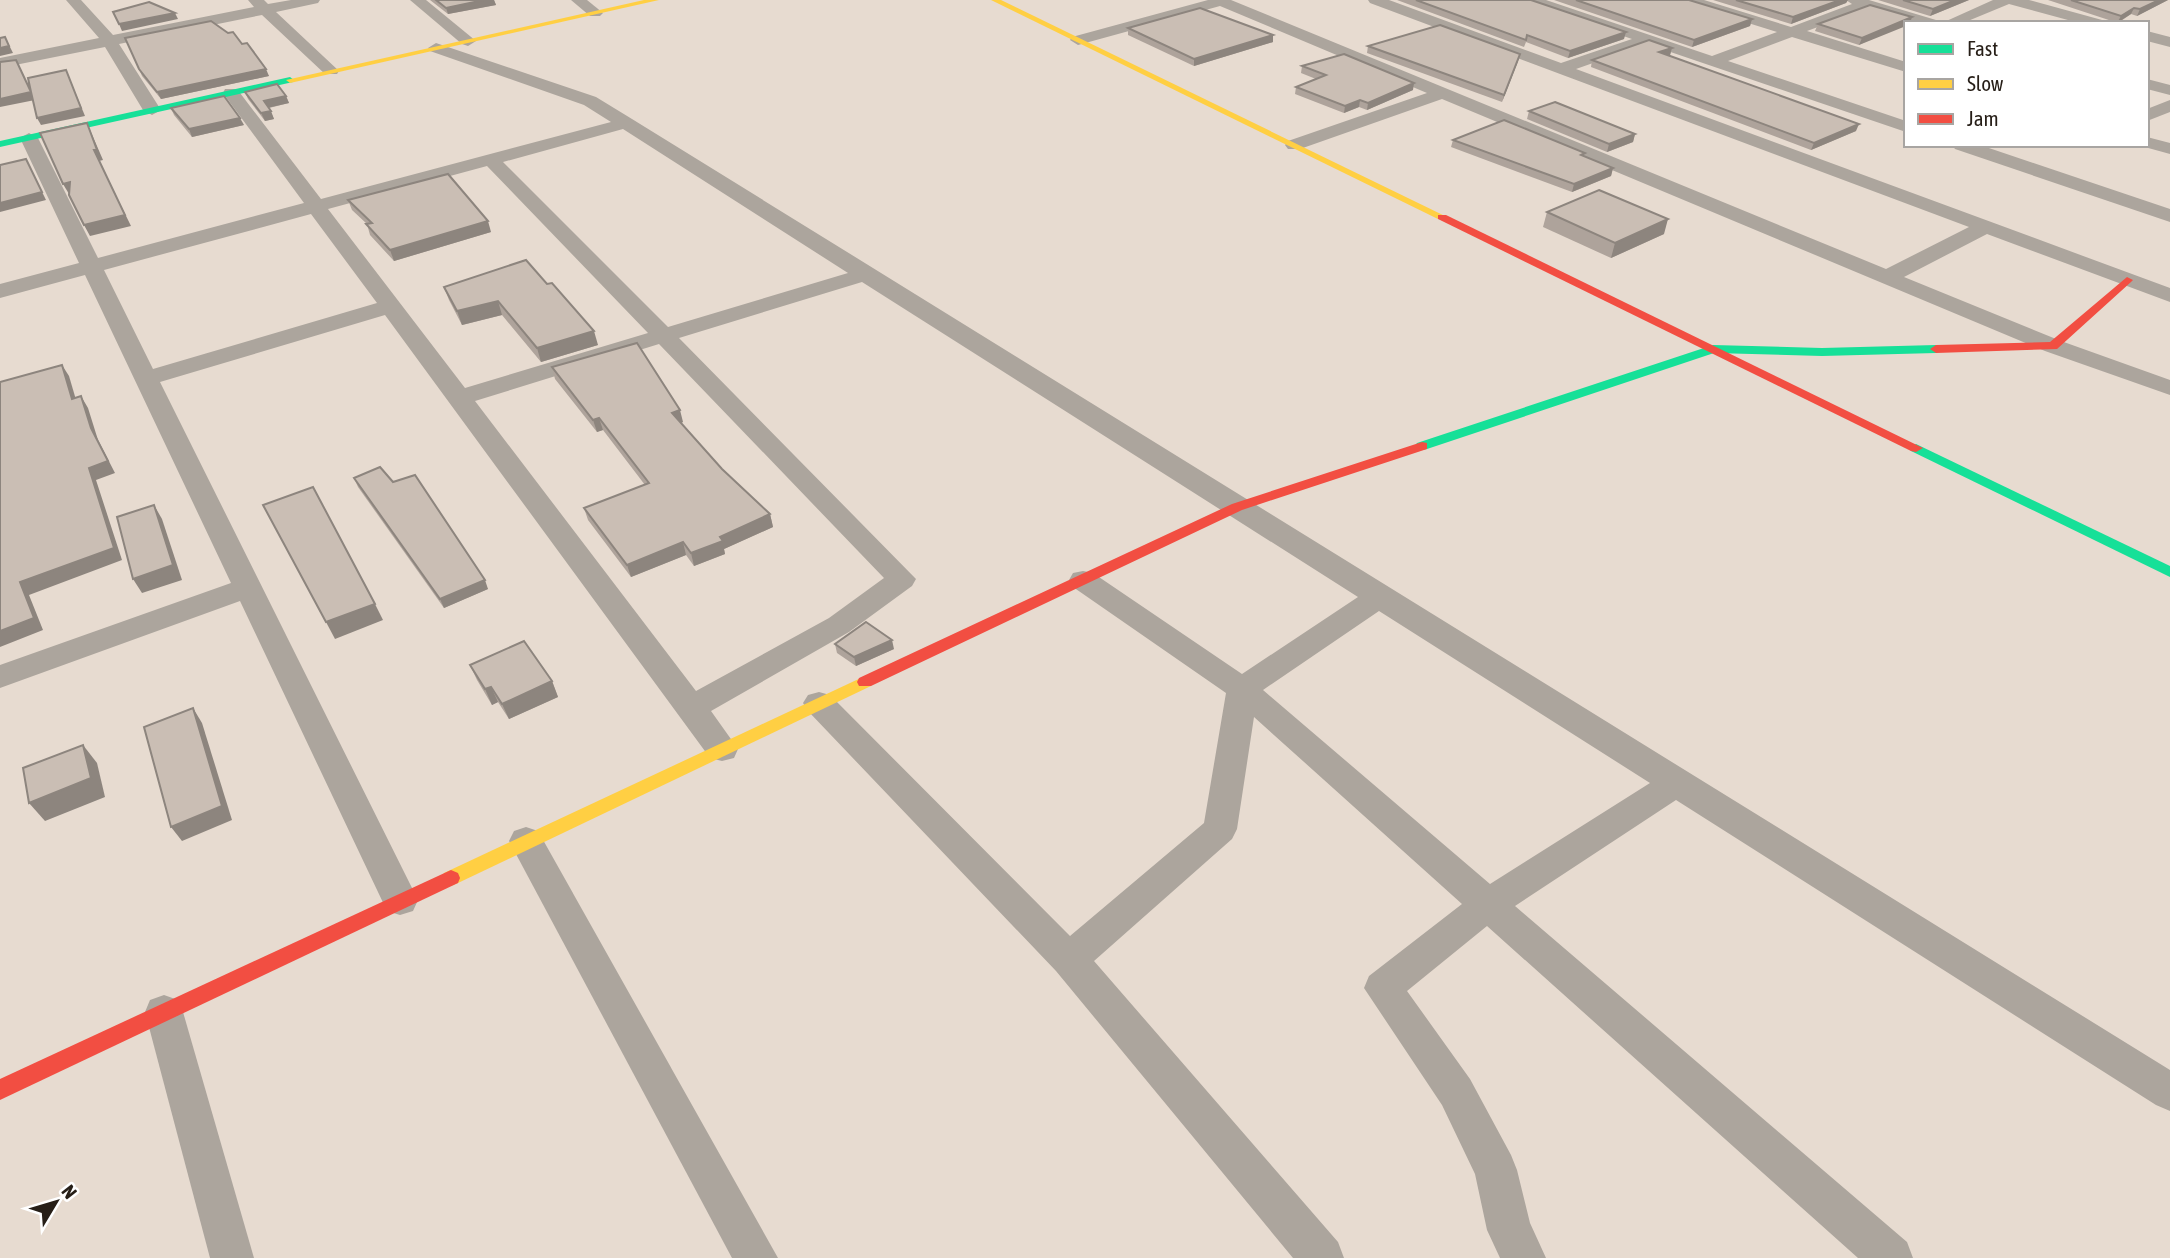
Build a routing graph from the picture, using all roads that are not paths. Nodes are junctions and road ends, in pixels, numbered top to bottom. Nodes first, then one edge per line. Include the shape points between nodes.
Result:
1 (73, 0) edge
2 (313, 0) edge
3 (417, 0) edge
4 (578, 0) edge
5 (655, 0) edge
6 (995, 0) edge
7 (1376, 0) edge
8 (1532, 0) edge
9 (1689, 0) edge
10 (2006, 0) edge
11 (2012, 0) edge
12 (1219, 1) edge
13 (1859, 2) edge
14 (1265, 3) dead end
15 (1755, 4) edge
16 (259, 5) edge
17 (1241, 9) junction
18 (595, 13) junction
19 (1731, 13) junction
20 (1924, 21) edge
21 (1954, 21) edge
22 (2090, 21) edge
23 (1791, 32) junction
24 (2149, 37) edge
25 (1647, 39) junction
26 (108, 40) junction
27 (1078, 40) junction
28 (468, 41) junction
29 (2170, 42) edge
30 (436, 48) junction
31 (1713, 61) junction
32 (0, 63) edge
33 (1904, 66) edge
34 (1560, 69) junction
35 (331, 71) junction
36 (2149, 84) edge
37 (2170, 90) edge
38 (231, 93) junction
39 (1443, 93) junction
40 (2170, 104) edge
41 (152, 110) junction
42 (2149, 115) edge
43 (626, 123) junction
44 (1904, 126) edge
45 (29, 138) junction
46 (2149, 143) edge
47 (0, 144) edge
48 (1294, 145) junction
49 (1967, 147) edge
50 (2170, 149) edge
51 (491, 160) junction
52 (316, 207) junction
53 (2170, 216) edge
54 (1986, 227) junction
55 (91, 267) junction
56 (866, 274) junction
57 (1887, 277) junction
58 (2127, 279) junction
59 (0, 291) edge
60 (2170, 295) edge
61 (391, 306) junction
62 (663, 336) junction
63 (2053, 345) junction
64 (1713, 349) junction
65 (146, 378) junction
66 (2170, 388) edge
67 (459, 398) junction
68 (1237, 507) junction
69 (2170, 572) edge
70 (1083, 580) junction
71 (249, 587) junction
72 (1380, 597) junction
73 (0, 677) edge
74 (1242, 689) junction
75 (819, 704) junction
76 (691, 708) junction
77 (722, 749) junction
78 (1676, 783) junction
79 (526, 841) junction
80 (401, 900) junction
81 (1488, 904) junction
82 (1069, 960) junction
83 (164, 1012) junction
84 (0, 1090) edge
85 (2170, 1092) edge
86 (232, 1258) edge
87 (756, 1258) edge
88 (1322, 1258) edge
89 (1524, 1258) edge
90 (1891, 1258) edge

1 - 26 street
2 - 16 street
3 - 28 street
4 - 18 street
5 - 18 street
6 - 27 street
7 - 34 street
8 - 25 street
9 - 19 street
10 - 21 street
11 - 22 street
12 - 17 street
12 - 27 street
13 - 20 street
13 - 23 street
14 - 17 street
15 - 19 street
16 - 26 street
16 - 35 street
17 - 39 street
18 - 28 street
19 - 23 street
23 - 31 street
23 - 33 street
24 - 29 street
25 - 31 street
25 - 34 street
26 - 32 street
26 - 41 street
27 - 48 street
28 - 30 street
30 - 35 street
30 - 43 street via 590,101
31 - 44 street
34 - 54 street
35 - 38 street
36 - 37 street
38 - 41 street
38 - 52 street
39 - 48 street
39 - 57 street
40 - 42 street
41 - 45 street
43 - 51 street
43 - 56 street
45 - 47 street
45 - 55 street
46 - 50 street
48 - 64 street
49 - 53 street
51 - 52 street
51 - 62 street
52 - 55 street
52 - 61 street
54 - 57 street
54 - 58 street
55 - 59 street
55 - 65 street
56 - 62 street
56 - 68 street
57 - 63 street
58 - 60 street
58 - 63 street
61 - 65 street
61 - 67 street
62 - 67 street
62 - 76 street via 902,579 839,625
63 - 64 street via 1822,352
63 - 66 street
64 - 68 street
64 - 69 street
65 - 71 street
67 - 76 street
68 - 70 street
68 - 72 street
70 - 74 street
70 - 75 street
71 - 73 street
71 - 80 street
72 - 74 street
72 - 78 street
74 - 81 street
74 - 82 street via 1220,829
75 - 77 street
75 - 82 street
76 - 77 street
77 - 79 street
78 - 81 street
78 - 85 street
79 - 80 street
79 - 87 street
80 - 83 street
81 - 89 street via 1383,988 1462,1103 1496,1170 1509,1230
81 - 90 street
82 - 88 street
83 - 84 street
83 - 86 street

